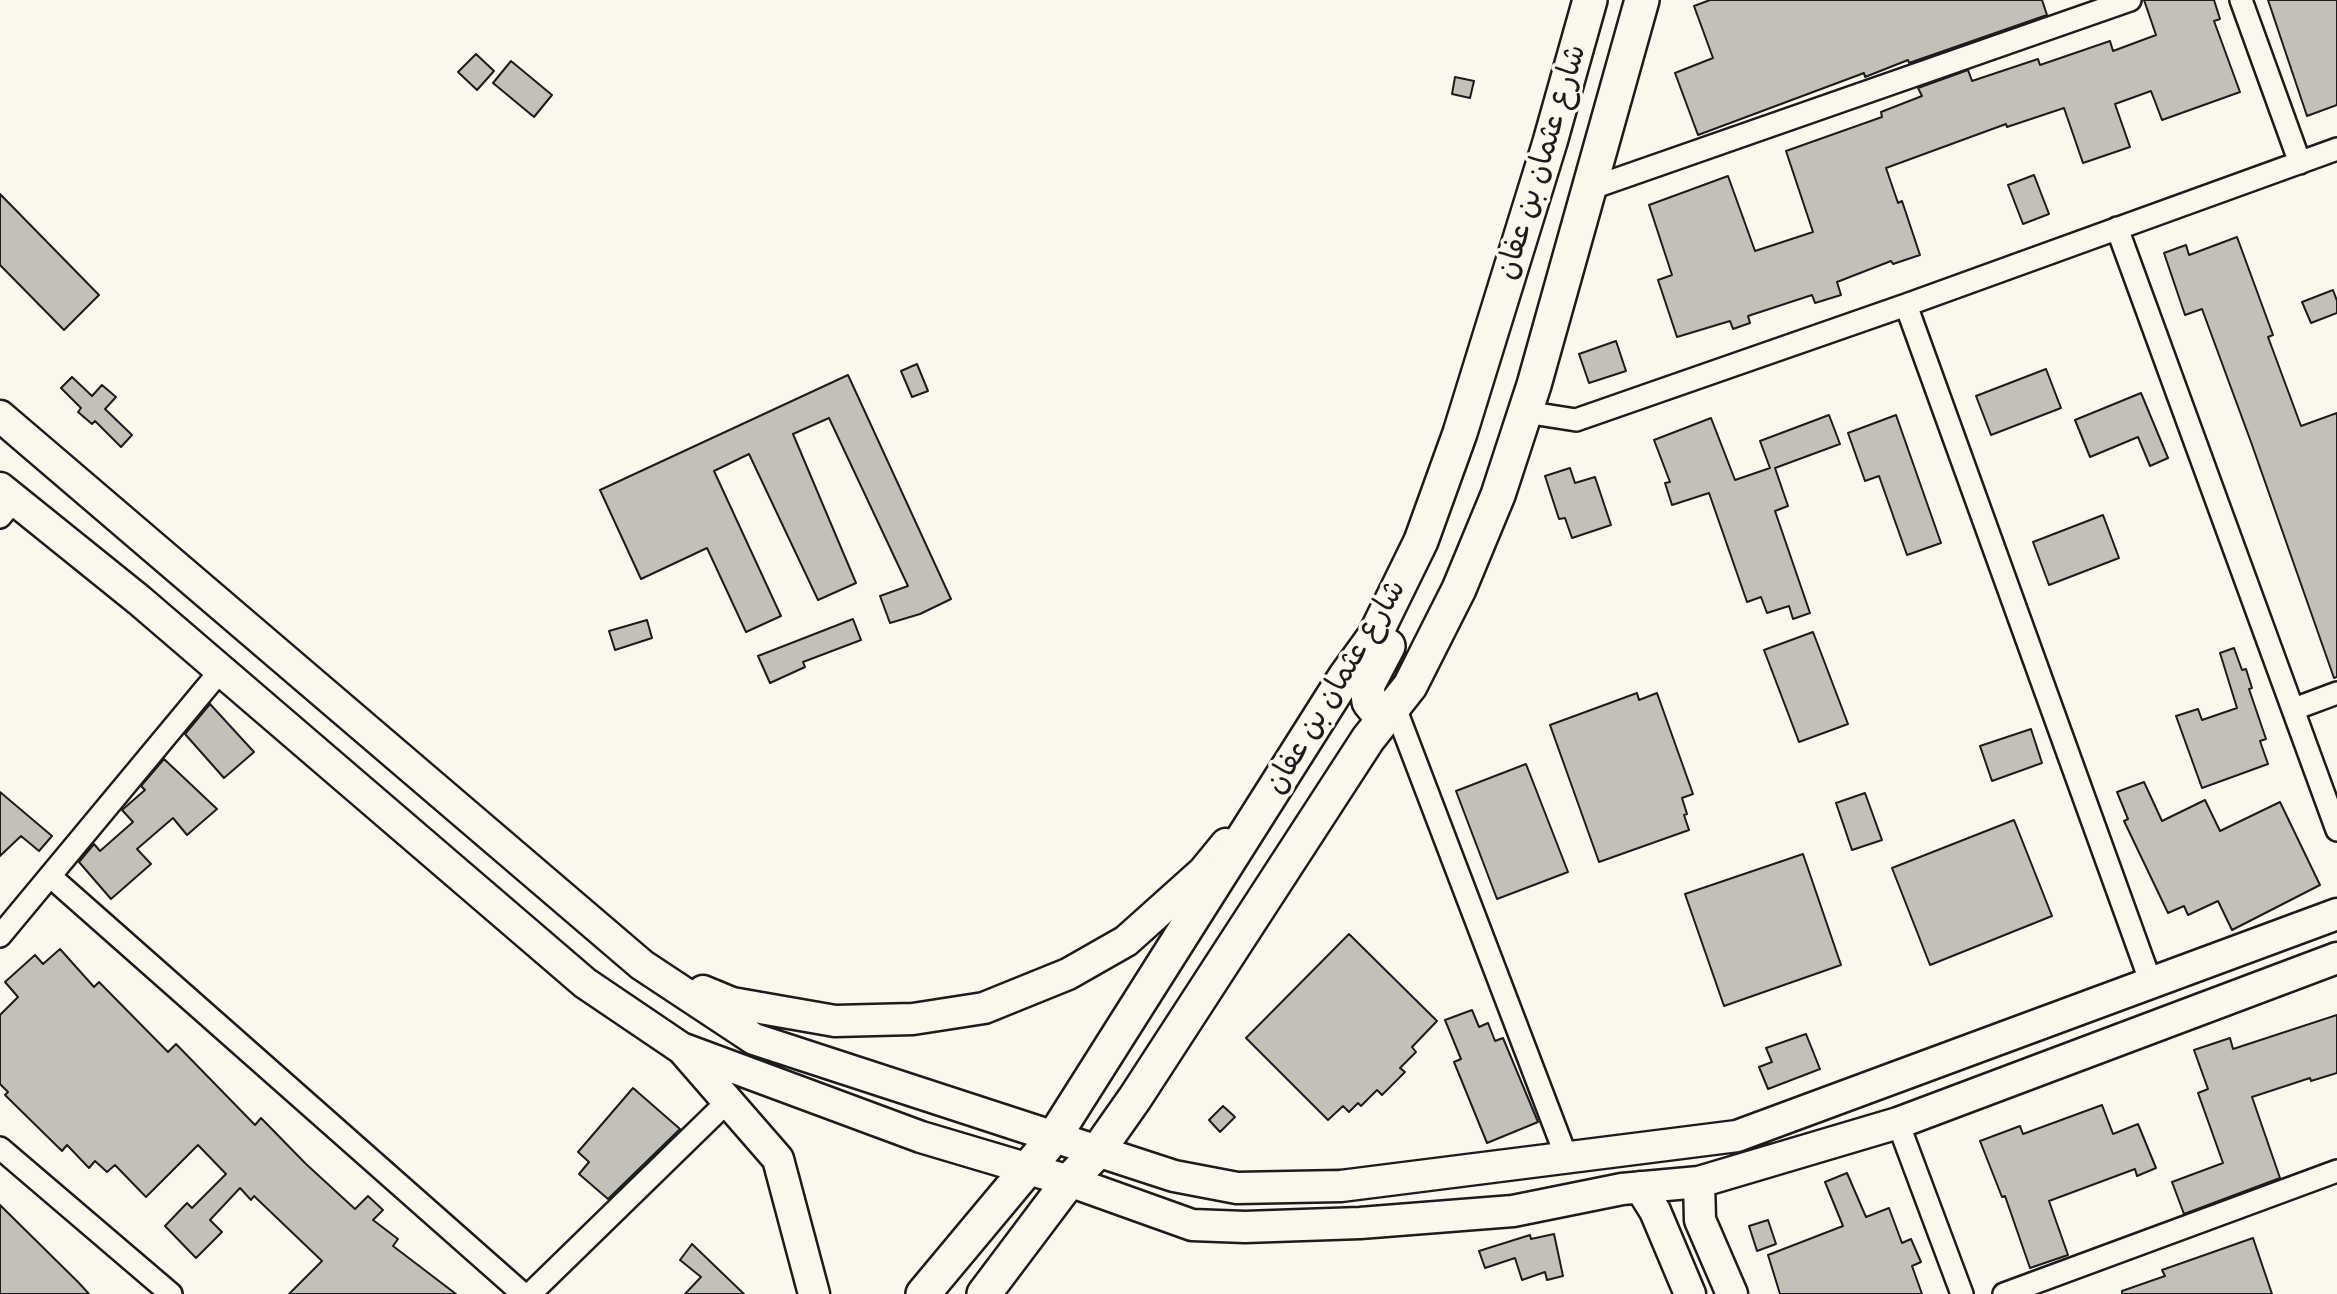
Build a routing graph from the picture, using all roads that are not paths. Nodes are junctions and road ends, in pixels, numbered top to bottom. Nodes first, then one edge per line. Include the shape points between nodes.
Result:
1 (1590, 0) edge
2 (1642, 0) edge
3 (2130, 0) edge
4 (2241, 0) edge
5 (2337, 149) edge
6 (2300, 163) junction
7 (1589, 189) junction
8 (2117, 229) junction
9 (1906, 305) junction
10 (1525, 412) junction
11 (0, 416) edge
12 (1446, 474) junction
13 (5, 502) edge
14 (221, 670) junction
15 (2337, 693) edge
16 (2294, 709) junction
17 (1389, 712) junction
18 (1298, 753) junction
19 (2337, 830) edge
20 (50, 876) junction
21 (2337, 914) edge
22 (0, 936) edge
23 (2337, 958) edge
24 (642, 965) junction
25 (2151, 983) junction
26 (681, 1048) junction
27 (728, 1101) junction
28 (1898, 1122) junction
29 (1054, 1137) junction
30 (0, 1148) edge
31 (1097, 1152) junction
32 (1566, 1156) junction
33 (1026, 1169) junction
34 (2337, 1171) edge
35 (1069, 1181) junction
36 (1699, 1182) junction
37 (1640, 1187) junction
38 (171, 1294) edge
39 (523, 1294) edge
40 (530, 1294) edge
41 (814, 1294) edge
42 (923, 1294) edge
43 (984, 1294) edge
44 (1690, 1294) edge
45 (1732, 1294) edge
46 (1962, 1294) edge
47 (2004, 1294) edge

1 - 12 main road, شارع عثمان بن عفان
2 - 7 main road, شارع عثمان بن عفان
3 - 7 street
4 - 6 street
5 - 6 street
6 - 8 street
7 - 10 main road, شارع عثمان بن عفان
8 - 9 street
8 - 16 street
9 - 10 street via 1576,420
9 - 25 street
10 - 17 main road, شارع عثمان بن عفان via 1498,495 1459,589 1410,686
11 - 24 street
12 - 17 main road via 1435,555 1367,686 1369,702
12 - 18 main road, شارع عثمان بن عفان via 1421,541 1374,637
13 - 14 street via 139,600
14 - 20 street
14 - 26 street via 585,983
15 - 16 street
16 - 19 street
17 - 31 main road, شارع عثمان بن عفان
17 - 32 street
18 - 24 street via 1203,872 1126,941 1068,974 984,1008 913,1019 835,1021 732,1003
18 - 29 main road, شارع عثمان بن عفان
20 - 22 street
20 - 39 street
21 - 25 street
23 - 28 street
24 - 29 street via 754,1039
25 - 32 street via 1737,1136
26 - 27 street
26 - 33 street via 920,1137
27 - 40 street
27 - 41 street via 778,1159
28 - 36 street
28 - 46 street
29 - 31 street
29 - 33 main road, شارع عثمان بن عفان
30 - 38 street
31 - 32 street via 1174,1176 1237,1188 1341,1186
31 - 35 main road, شارع عثمان بن عفان
33 - 35 street
33 - 42 main road, شارع عثمان بن عفان
34 - 47 street
35 - 37 street via 1192,1225 1245,1227 1513,1211
35 - 43 main road, شارع عثمان بن عفان
36 - 37 street
36 - 45 street via 1700,1220
37 - 44 street

